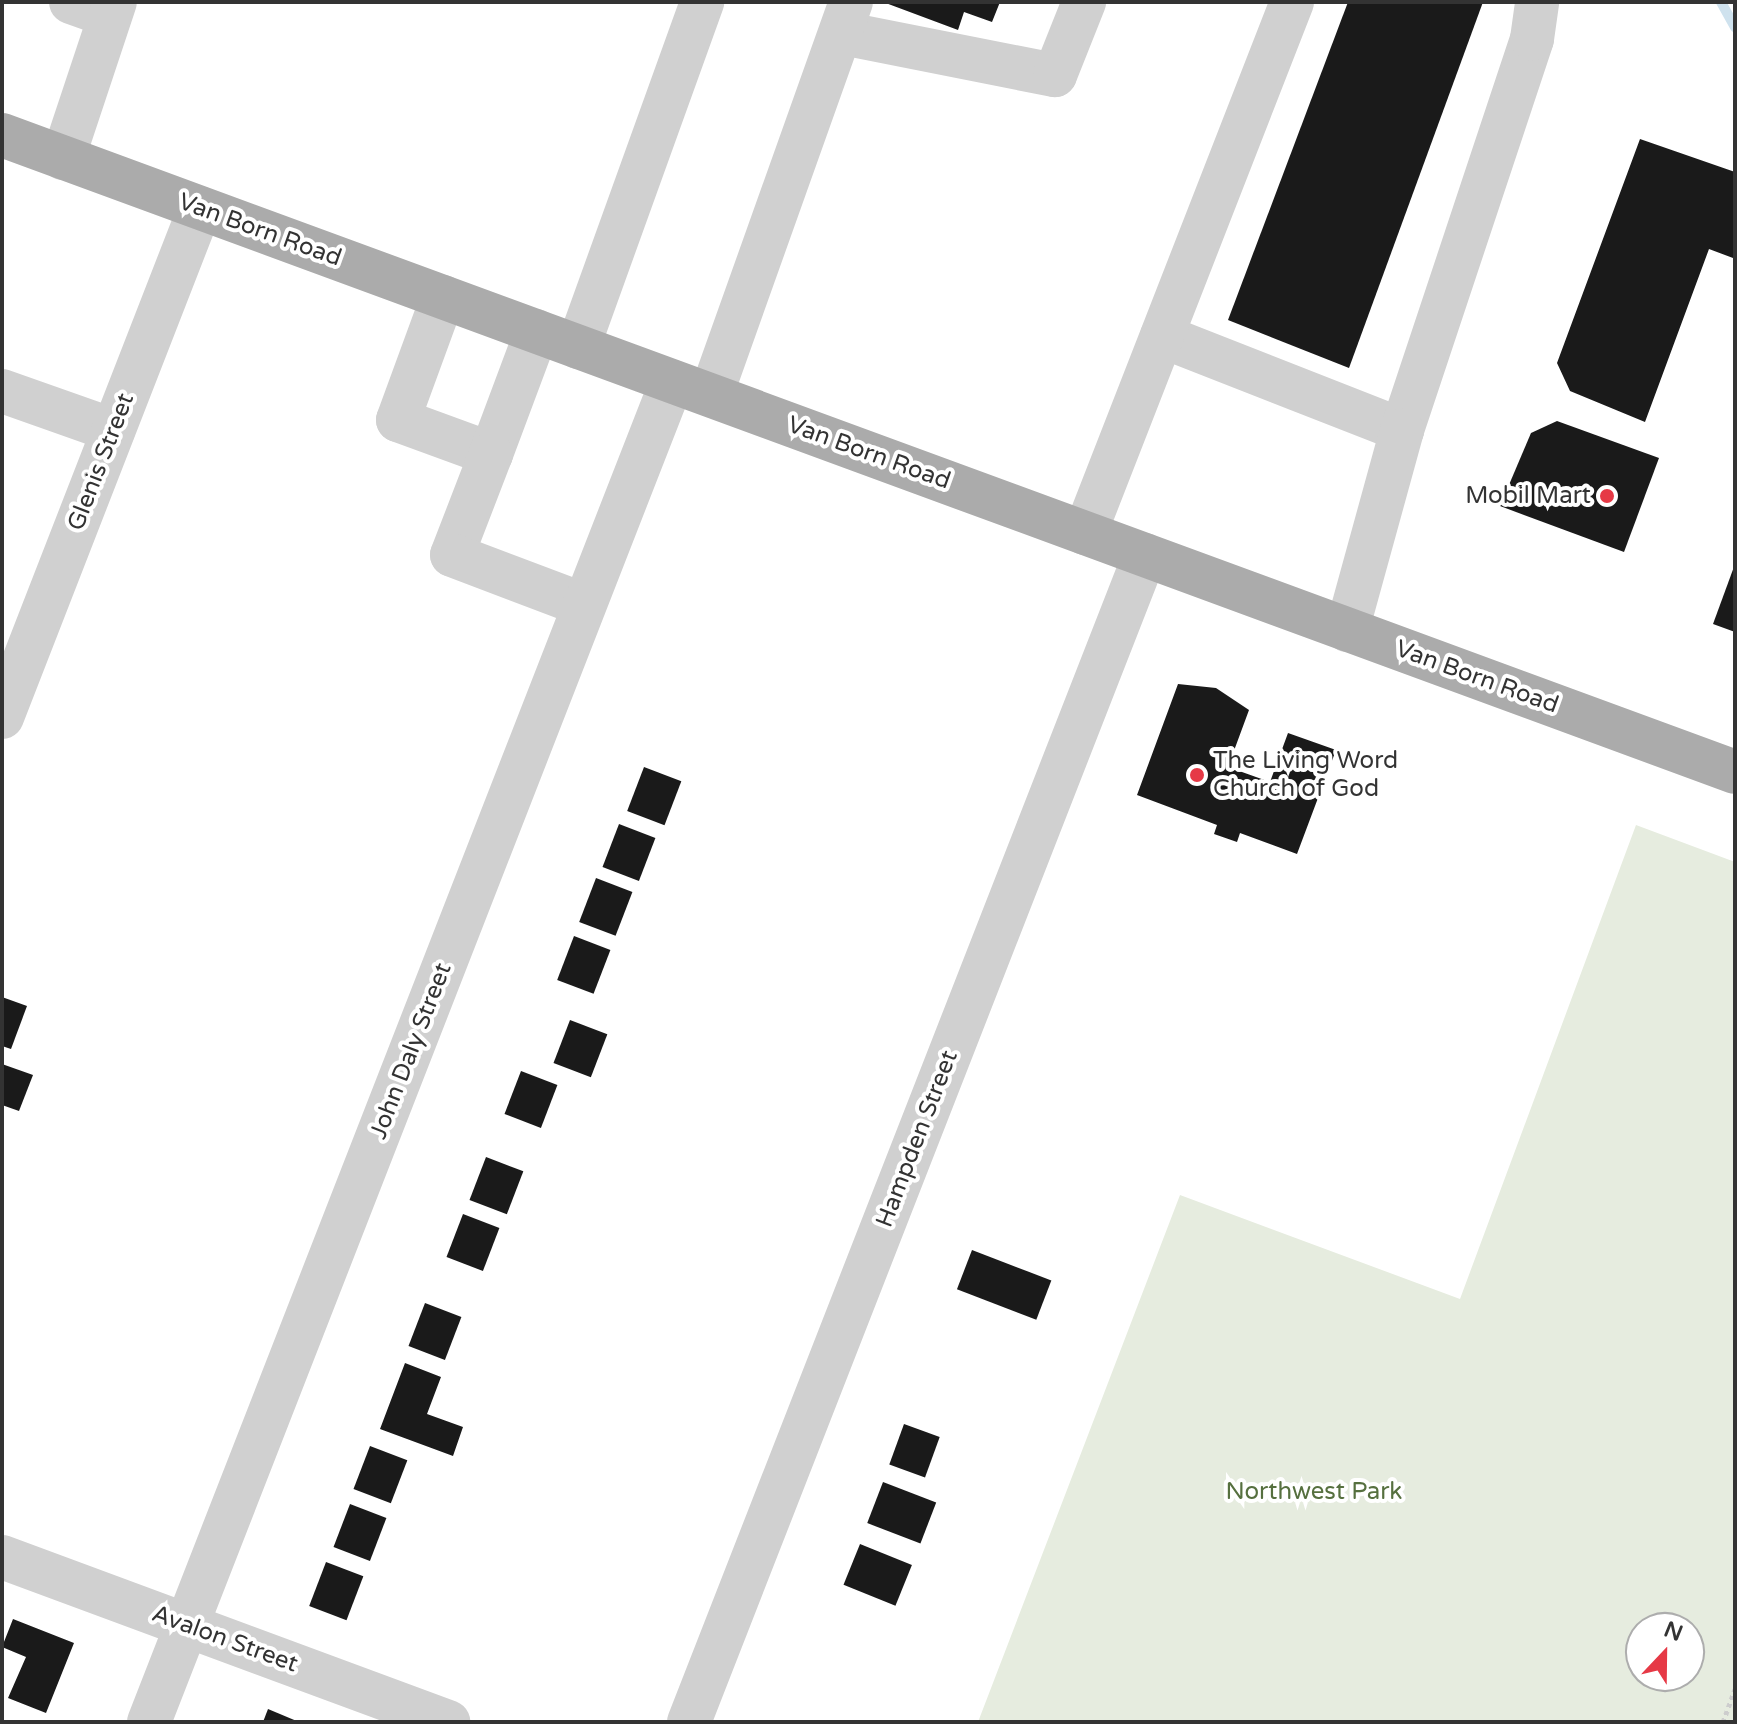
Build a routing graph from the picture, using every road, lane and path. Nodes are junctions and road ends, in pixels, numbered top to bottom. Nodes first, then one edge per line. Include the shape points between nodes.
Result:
1 (702, 2) edge
2 (1084, 2) edge
3 (1292, 2) edge
4 (1537, 2) edge
5 (99, 7) edge
6 (846, 18) edge
7 (2, 135) edge
8 (63, 158) junction
9 (200, 208) junction
10 (443, 297) junction
11 (537, 331) junction
12 (1162, 336) junction
13 (578, 347) junction
14 (692, 388) junction
15 (2, 391) edge
16 (113, 430) junction
17 (1402, 430) junction
18 (491, 454) junction
19 (1085, 533) junction
20 (1145, 555) junction
21 (584, 605) junction
22 (1347, 630) junction
23 (2, 717) edge
24 (1735, 772) edge
25 (2, 1557) edge
26 (187, 1625) junction
27 (1735, 1689) edge
28 (149, 1722) edge
29 (448, 1722) edge
30 (689, 1722) edge
31 (1723, 1722) edge

1 - 13 street
2 - 6 street via 1055,75
3 - 12 street
4 - 17 street via 1532,39
5 - 8 street
6 - 14 street, John Daly Street
7 - 8 main road, Van Born Road
8 - 9 main road, Van Born Road
9 - 10 main road, Van Born Road
9 - 16 street, Glenis Street
10 - 11 main road, Van Born Road
10 - 18 street via 398,420
11 - 13 main road, Van Born Road
11 - 18 street
12 - 17 street
12 - 19 street
13 - 14 main road, Van Born Road
14 - 19 main road, Van Born Road
14 - 21 street, John Daly Street
15 - 16 street
16 - 23 street, Glenis Street
17 - 22 street
18 - 21 street via 452,555
19 - 20 main road, Van Born Road
20 - 22 main road, Van Born Road
20 - 30 street, Hampden Street
21 - 26 street, John Daly Street
22 - 24 main road, Van Born Road
25 - 26 street, Avalon Street
26 - 28 street, John Daly Street
26 - 29 street, Avalon Street
27 - 31 path

